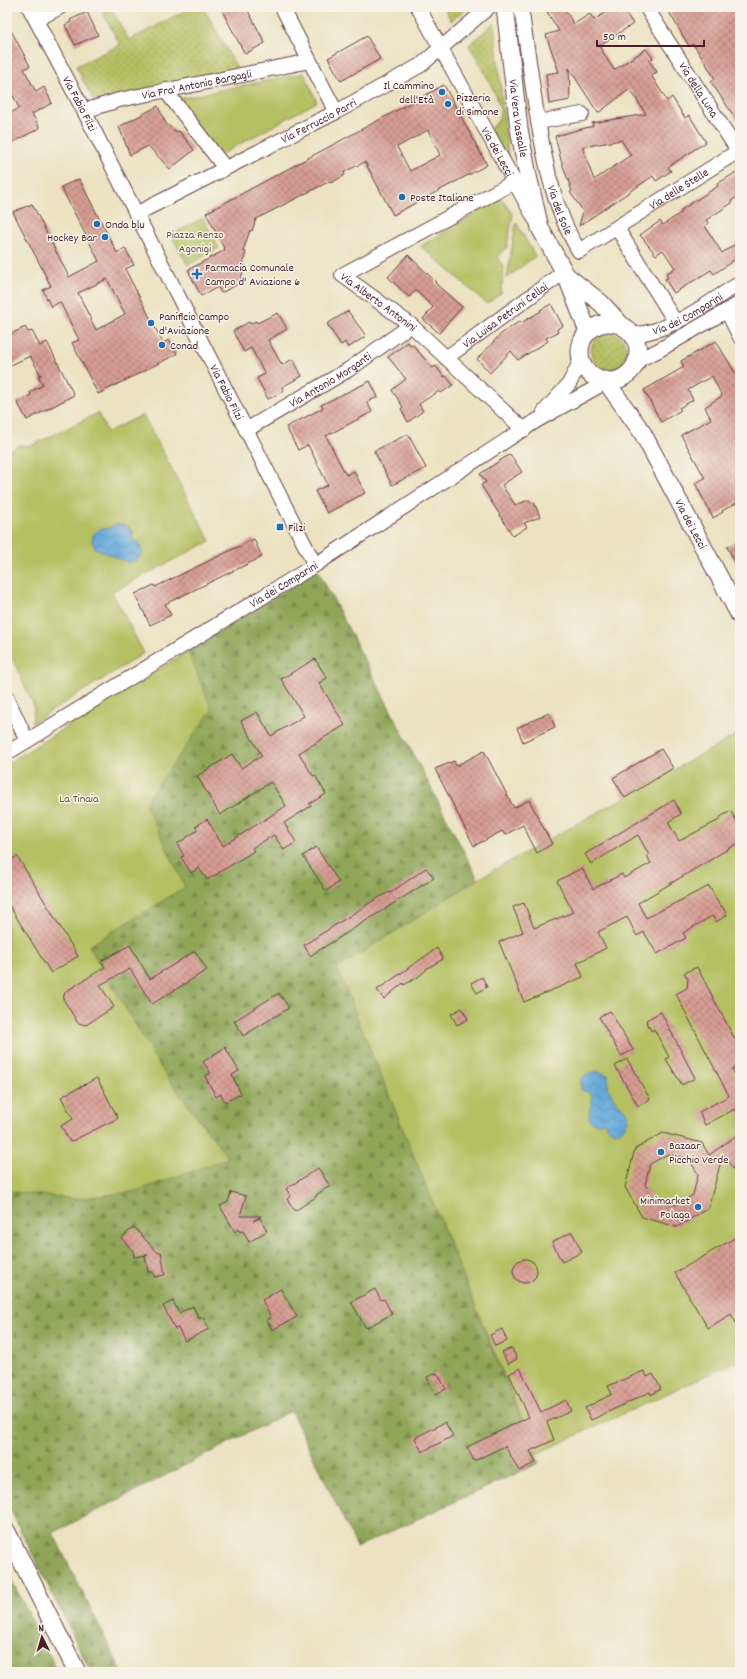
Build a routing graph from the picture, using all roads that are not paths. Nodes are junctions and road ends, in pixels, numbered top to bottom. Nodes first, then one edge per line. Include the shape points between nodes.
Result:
1 (29, 7) edge
2 (60, 7) edge
3 (282, 7) edge
4 (418, 7) edge
5 (489, 7) edge
6 (505, 7) edge
7 (521, 7) edge
8 (646, 7) edge
9 (36, 20) junction
10 (440, 49) junction
11 (310, 61) junction
12 (165, 90) junction
13 (84, 111) junction
14 (336, 112) junction
15 (582, 114) dead end
16 (538, 122) junction
17 (739, 151) edge
18 (225, 168) junction
19 (514, 182) junction
20 (136, 214) junction
21 (540, 228) junction
22 (617, 228) junction
23 (565, 274) junction
24 (740, 283) edge
25 (740, 303) edge
26 (727, 311) junction
27 (676, 323) junction
28 (411, 325) junction
29 (628, 331) junction
30 (588, 332) junction
31 (740, 337) edge
32 (446, 358) junction
33 (581, 360) junction
34 (636, 361) junction
35 (627, 374) junction
36 (604, 380) junction
37 (536, 421) junction
38 (246, 430) junction
39 (524, 430) junction
40 (642, 432) junction
41 (315, 564) junction
42 (740, 616) edge
43 (7, 698) edge
44 (27, 741) junction
45 (7, 753) edge
46 (7, 1532) edge
47 (77, 1672) edge

1 - 9 street, Via Fabio Filzi
2 - 9 street
3 - 11 street
4 - 10 street, Via dei Lecci
5 - 10 street, Via Ferruccio Parri
6 - 21 street, Via Vera Vassalle via 520,135
7 - 16 street, Via del Sole
8 - 17 street, Via della Luna
9 - 13 street, Via Fabio Filzi
10 - 14 street, Via Ferruccio Parri via 421,65
10 - 19 street, Via dei Lecci
11 - 12 street, Via Fra' Antonio Bargagli
11 - 14 street
12 - 13 street, Via Fra' Antonio Bargagli
12 - 18 street
13 - 20 street, Via Fabio Filzi
14 - 18 street, Via Ferruccio Parri
15 - 16 street
16 - 22 street, Via del Sole via 554,193 566,226 579,251
17 - 22 street, Via delle Stelle
18 - 20 street, Via Ferruccio Parri
19 - 21 street, Via dei Lecci
19 - 28 street, Via Alberto Antonini via 342,274
20 - 38 street, Via Fabio Filzi
21 - 23 street, Via dei Lecci
22 - 27 street
23 - 29 street, Via dei Lecci via 601,303
23 - 30 street, Via dei Lecci
23 - 32 street, Via Luisa Petruni Cellai
24 - 27 street, Via dei Comparini
25 - 26 street, Via dei Comparini
26 - 31 street
26 - 34 street, Via dei Comparini
27 - 29 street, Via dei Comparini via 656,331
28 - 32 street, Via Alberto Antonini
28 - 38 street, Via Antonio Morganti via 348,370
29 - 30 street via 614,324 602,324
29 - 34 street via 638,347
30 - 33 street via 581,345
32 - 39 street, Via Alberto Antonini
33 - 36 street via 588,372
33 - 37 street, Via dei Comparini via 569,384
34 - 35 street
35 - 36 street via 618,379
35 - 40 street, Via dei Lecci via 630,397
36 - 37 street, Via dei Comparini via 597,387
36 - 40 street, Via dei Lecci
37 - 39 street, Via dei Comparini
38 - 41 street, Via Fabio Filzi
39 - 41 street, Via dei Comparini
40 - 42 street, Via dei Lecci
41 - 44 street, Via dei Comparini
43 - 44 street
44 - 45 street, Via dei Comparini
46 - 47 street

